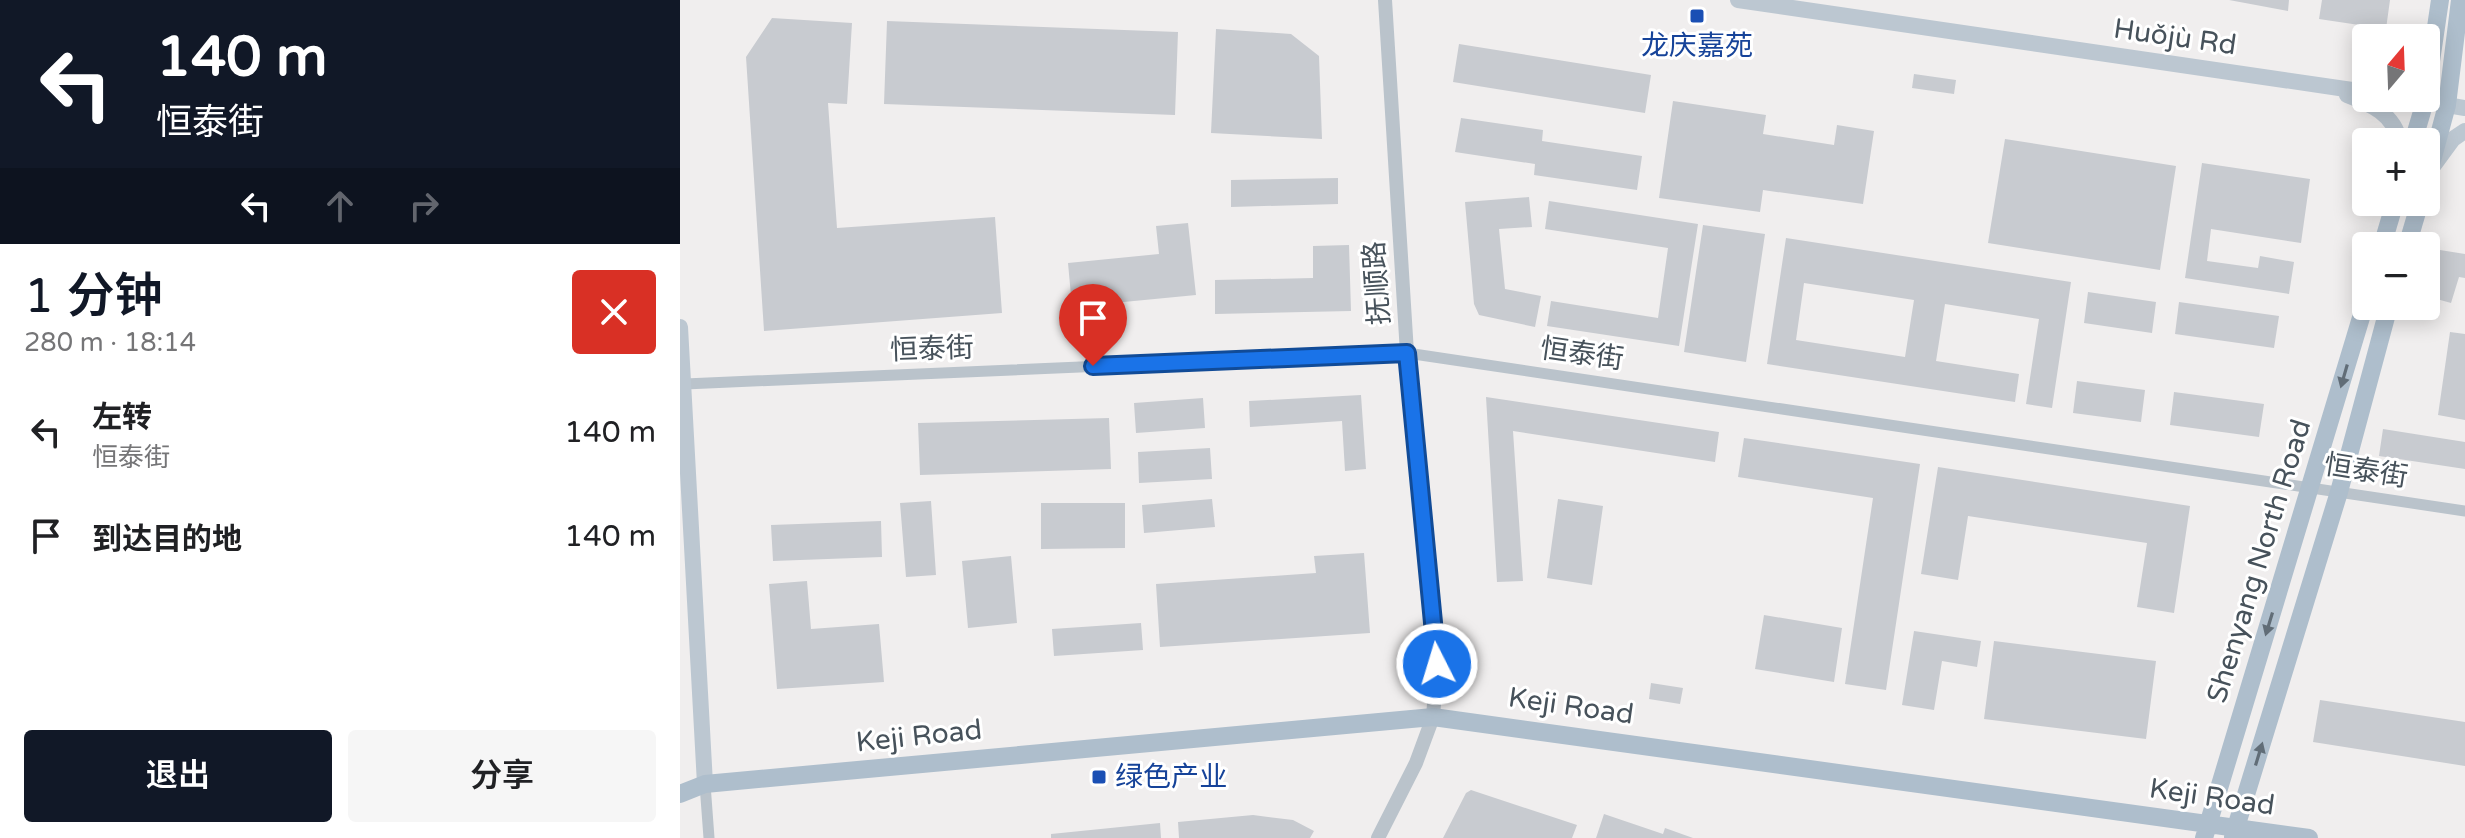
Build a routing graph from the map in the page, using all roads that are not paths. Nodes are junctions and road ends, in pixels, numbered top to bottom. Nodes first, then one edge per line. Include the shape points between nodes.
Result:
1 (1385, 0) edge
2 (1738, 0) edge
3 (2440, 1) edge
4 (2460, 2) edge
5 (2431, 24) edge
6 (2435, 24) edge
7 (2465, 46) edge
8 (2352, 81) edge
9 (2319, 85) junction
10 (2352, 90) edge
11 (2456, 107) edge
12 (2394, 128) edge
13 (2465, 131) edge
14 (2440, 146) edge
15 (2440, 158) edge
16 (2360, 320) edge
17 (2385, 320) edge
18 (680, 327) edge
19 (1407, 353) junction
20 (685, 384) junction
21 (2311, 487) junction
22 (2339, 492) junction
23 (2465, 511) edge
24 (1433, 717) junction
25 (705, 784) junction
26 (680, 794) edge
27 (2206, 831) edge
28 (2234, 833) edge
29 (709, 838) edge
30 (1378, 838) edge
31 (2309, 838) edge

1 - 19 street, 抚顺路
2 - 9 main road, Huǒjù Rd
3 - 5 main road
3 - 6 main road
4 - 7 main road
4 - 11 main road
8 - 9 main road
9 - 10 main road, Huǒjù Rd
9 - 12 main road via 2373,105
11 - 14 main road
13 - 15 main road
16 -> 21 main road, Shenyang North Road
17 - 22 main road, Shenyang North Road
18 - 20 main road
19 - 20 street, 恒泰街
19 - 21 street, 恒泰街
19 - 24 street, 抚顺路 via 1437,664
20 - 25 main road
21 - 22 street, 恒泰街
21 -> 27 main road, Shenyang North Road
22 - 23 street, 恒泰街
28 -> 22 main road, Shenyang North Road
24 - 25 main road, Keji Road
24 - 27 main road, Keji Road
24 - 30 street, 抚顺路
25 - 26 main road, Keji Road
25 - 29 street
27 - 28 main road, Keji Road
28 - 31 main road, Keji Road

